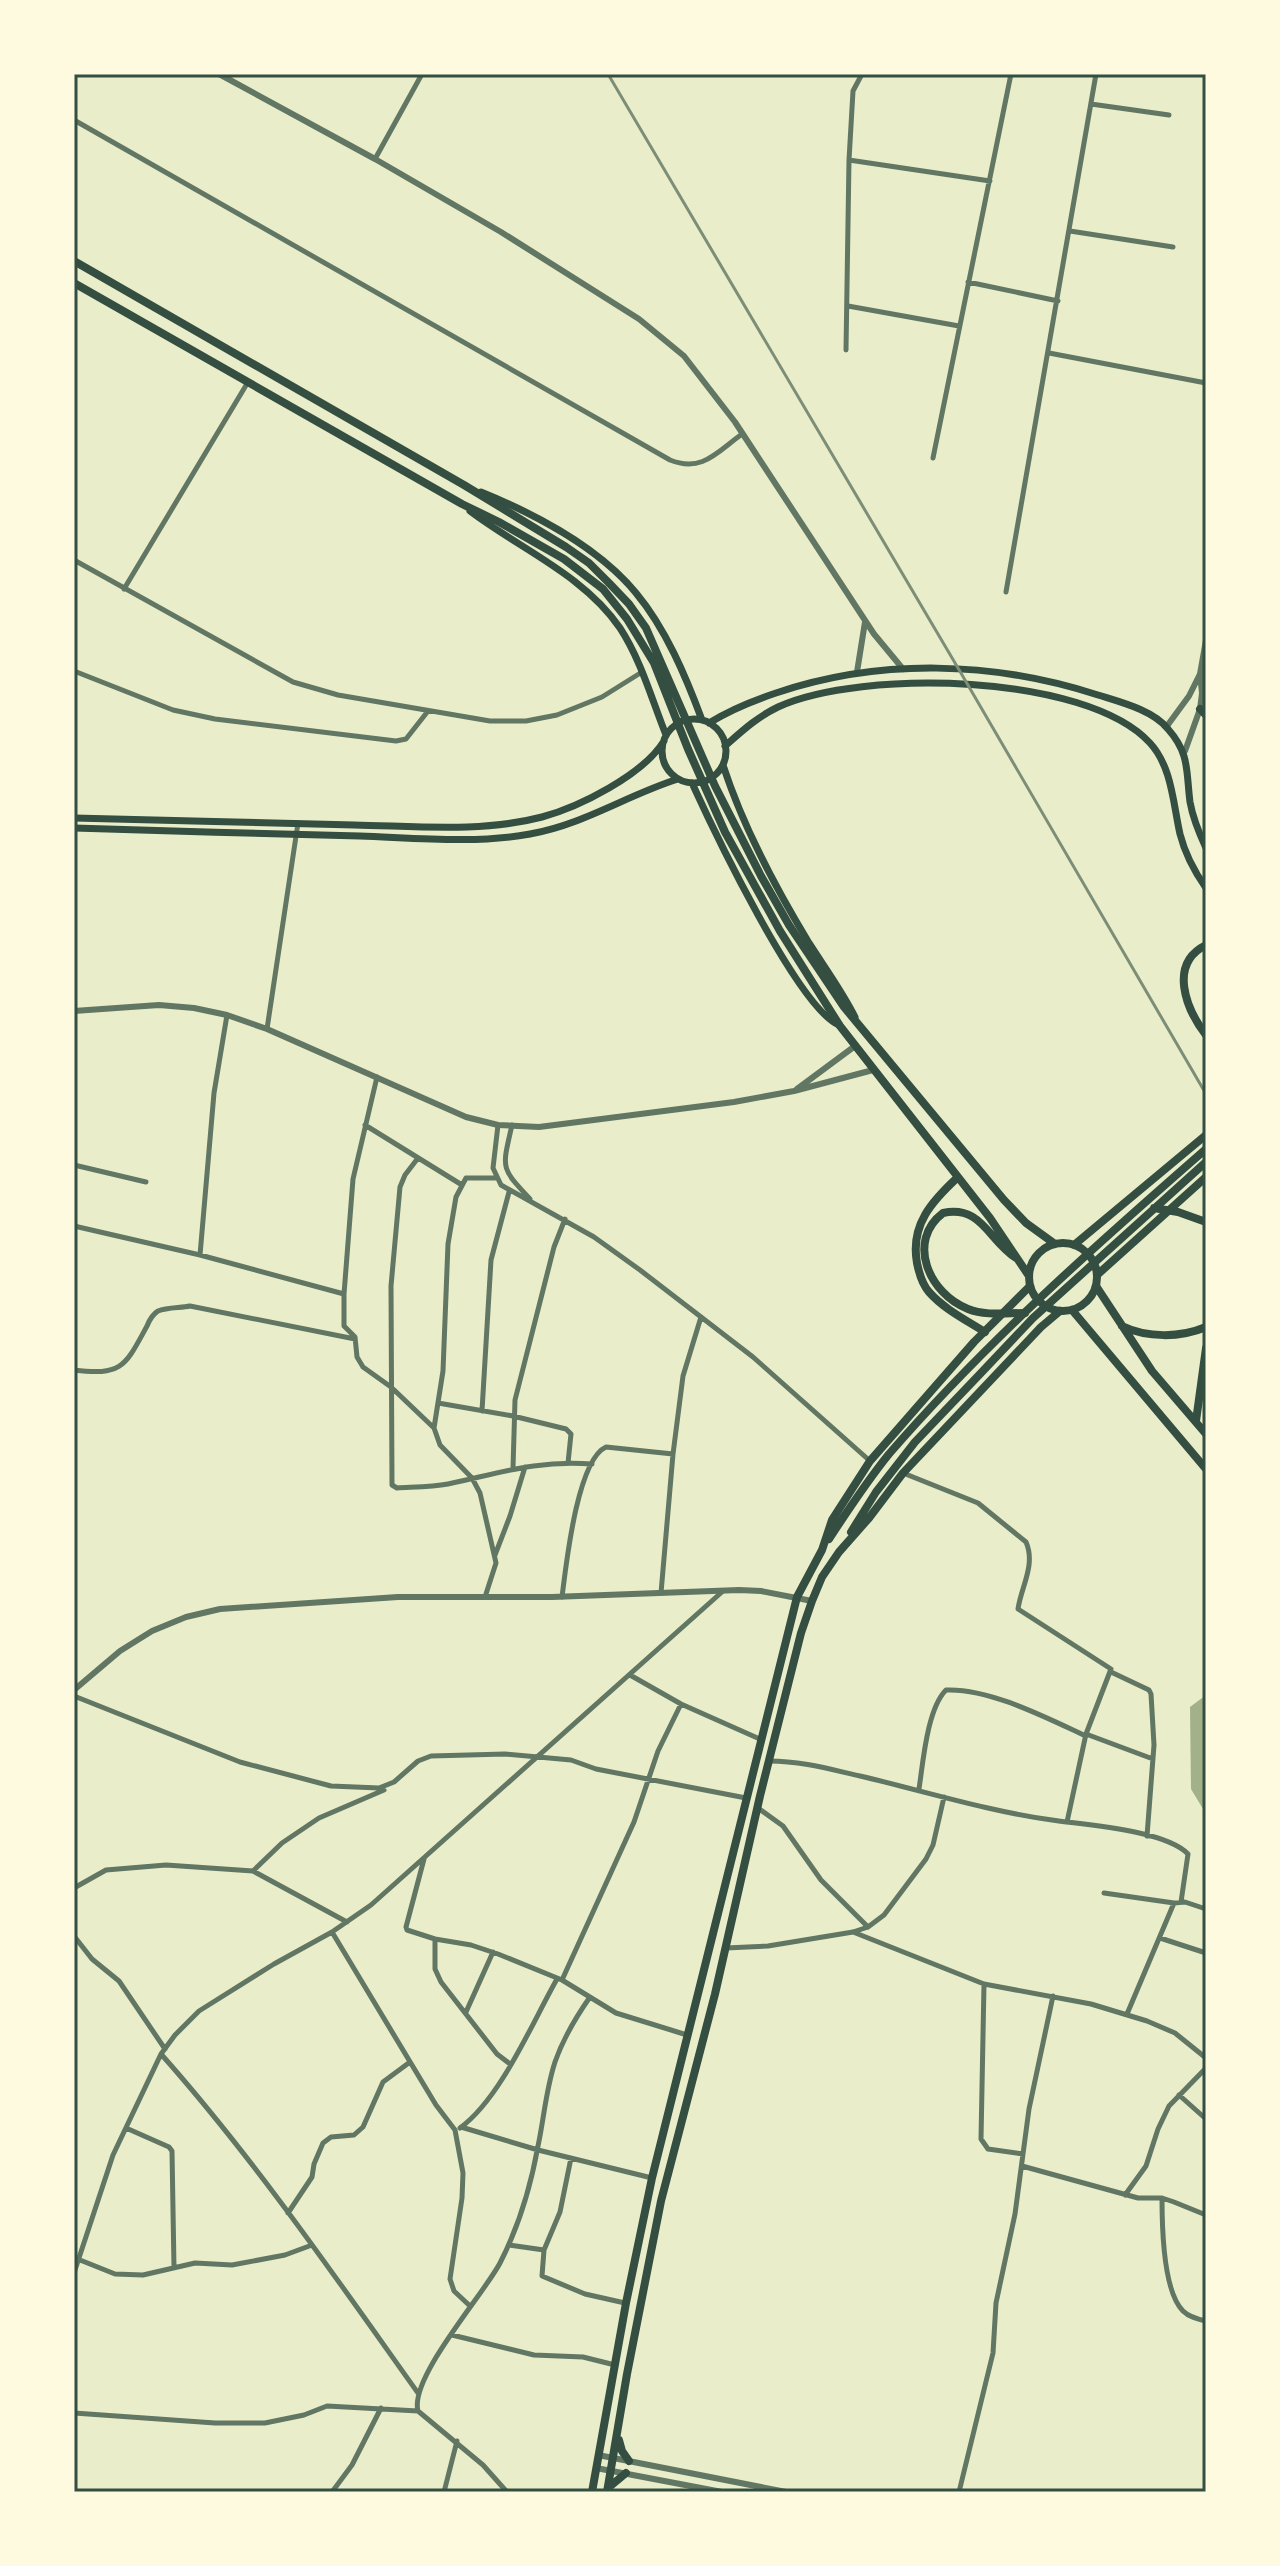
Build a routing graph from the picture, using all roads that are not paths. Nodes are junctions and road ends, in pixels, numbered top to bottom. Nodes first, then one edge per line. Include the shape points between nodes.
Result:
1 (219, 74) edge
2 (422, 74) edge
3 (862, 74) edge
4 (1011, 74) edge
5 (1096, 74) edge
6 (1091, 104) junction
7 (1169, 115) dead end
8 (74, 120) edge
9 (375, 159) junction
10 (849, 160) junction
11 (990, 181) junction
12 (1070, 231) junction
13 (1173, 247) dead end
14 (74, 261) edge
15 (968, 282) junction
16 (74, 283) edge
17 (1058, 301) junction
18 (848, 306) junction
19 (959, 326) junction
20 (846, 350) dead end
21 (1049, 353) junction
22 (248, 382) junction
23 (1206, 383) edge
24 (742, 434) junction
25 (933, 458) dead end
26 (464, 485) junction
27 (462, 504) junction
28 (74, 560) edge
29 (606, 586) junction
30 (124, 589) junction
31 (1006, 592) dead end
32 (865, 622) junction
33 (1206, 640) edge
34 (903, 669) junction
35 (74, 671) edge
36 (983, 671) junction
37 (642, 672) junction
38 (857, 672) junction
39 (1200, 674) junction
40 (981, 685) junction
41 (428, 711) junction
42 (1203, 712) edge
43 (706, 721) junction
44 (1167, 726) junction
45 (665, 738) junction
46 (725, 746) junction
47 (1185, 751) junction
48 (723, 765) junction
49 (678, 779) junction
50 (692, 783) junction
51 (74, 818) edge
52 (298, 823) junction
53 (74, 828) edge
54 (297, 834) junction
55 (1206, 848) edge
56 (1206, 888) edge
57 (1206, 945) edge
58 (74, 1011) edge
59 (227, 1015) junction
60 (858, 1022) junction
61 (840, 1026) junction
62 (267, 1029) junction
63 (1206, 1035) edge
64 (855, 1046) junction
65 (873, 1070) junction
66 (377, 1077) junction
67 (794, 1091) junction
68 (365, 1125) junction
69 (498, 1125) junction
70 (512, 1125) junction
71 (1206, 1135) edge
72 (1206, 1149) edge
73 (418, 1158) junction
74 (1206, 1162) edge
75 (74, 1165) edge
76 (958, 1177) junction
77 (1206, 1177) edge
78 (496, 1178) junction
79 (146, 1182) dead end
80 (462, 1185) junction
81 (509, 1192) junction
82 (533, 1203) junction
83 (1154, 1208) junction
84 (565, 1219) junction
85 (1206, 1222) edge
86 (74, 1226) edge
87 (1055, 1244) junction
88 (1074, 1245) junction
89 (200, 1255) junction
90 (1020, 1261) junction
91 (1097, 1275) junction
92 (1029, 1276) junction
93 (1030, 1286) junction
94 (1096, 1286) junction
95 (344, 1294) junction
96 (1072, 1310) junction
97 (1060, 1311) junction
98 (1025, 1313) junction
99 (701, 1317) junction
100 (1120, 1325) junction
101 (1206, 1327) edge
102 (985, 1332) junction
103 (355, 1339) junction
104 (1206, 1348) edge
105 (74, 1370) edge
106 (391, 1387) junction
107 (438, 1403) junction
108 (482, 1411) junction
109 (513, 1416) junction
110 (1196, 1421) junction
111 (434, 1428) junction
112 (1206, 1434) edge
113 (673, 1454) junction
114 (870, 1461) junction
115 (568, 1463) junction
116 (592, 1464) junction
117 (526, 1466) junction
118 (513, 1468) junction
119 (1206, 1469) edge
120 (903, 1473) junction
121 (472, 1478) junction
122 (822, 1550) junction
123 (839, 1552) junction
124 (494, 1556) junction
125 (723, 1591) junction
126 (661, 1593) junction
127 (485, 1597) junction
128 (562, 1597) junction
129 (797, 1597) junction
130 (812, 1601) junction
131 (1111, 1672) junction
132 (630, 1675) junction
133 (74, 1693) edge
134 (681, 1704) junction
135 (1086, 1735) junction
136 (762, 1740) junction
137 (537, 1756) junction
138 (1153, 1759) junction
139 (769, 1761) junction
140 (647, 1780) junction
141 (394, 1782) junction
142 (919, 1789) junction
143 (944, 1797) junction
144 (747, 1798) junction
145 (758, 1807) junction
146 (1067, 1822) junction
147 (1147, 1836) junction
148 (425, 1858) junction
149 (253, 1871) junction
150 (74, 1888) edge
151 (1104, 1893) dead end
152 (1177, 1902) junction
153 (1206, 1909) edge
154 (347, 1922) junction
155 (868, 1927) junction
156 (332, 1932) junction
157 (853, 1932) junction
158 (74, 1936) edge
159 (1160, 1938) junction
160 (435, 1939) junction
161 (725, 1948) junction
162 (493, 1952) junction
163 (1206, 1953) edge
164 (559, 1980) junction
165 (984, 1984) junction
166 (1053, 1996) junction
167 (590, 1997) junction
168 (466, 2012) junction
169 (1127, 2014) junction
170 (688, 2036) junction
171 (163, 2052) junction
172 (1206, 2058) edge
173 (410, 2062) junction
174 (510, 2064) junction
175 (1206, 2068) edge
176 (1179, 2095) junction
177 (1206, 2119) edge
178 (126, 2128) junction
179 (458, 2128) junction
180 (538, 2150) junction
181 (1023, 2154) junction
182 (571, 2158) junction
183 (1022, 2166) junction
184 (652, 2178) junction
185 (1125, 2195) junction
186 (1162, 2198) junction
187 (288, 2213) junction
188 (1206, 2215) edge
189 (312, 2245) junction
190 (509, 2245) junction
191 (544, 2250) junction
192 (635, 2258) junction
193 (80, 2260) junction
194 (649, 2261) junction
195 (174, 2268) junction
196 (74, 2273) edge
197 (626, 2303) junction
198 (470, 2306) junction
199 (1206, 2321) edge
200 (452, 2335) junction
201 (615, 2365) junction
202 (419, 2394) junction
203 (381, 2408) junction
204 (418, 2411) junction
205 (74, 2413) edge
206 (618, 2431) junction
207 (457, 2441) junction
208 (598, 2455) junction
209 (613, 2458) junction
210 (629, 2461) junction
211 (596, 2468) junction
212 (611, 2470) junction
213 (626, 2473) junction
214 (607, 2490) edge
215 (332, 2492) edge
216 (444, 2492) edge
217 (507, 2492) edge
218 (592, 2492) edge
219 (722, 2492) edge
220 (786, 2492) edge
221 (959, 2492) edge

1 - 9 street
2 - 9 street
3 - 10 street via 853,91
4 - 11 street
5 - 6 street
6 - 7 street
6 - 12 street
8 - 24 street via 670,460 698,465
9 - 24 street via 639,319 684,356
10 - 11 street
10 - 18 street
11 - 15 street
12 - 13 street
12 - 17 street
14 - 26 main road
15 - 17 street
15 - 19 street
16 - 22 main road
17 - 21 street
18 - 19 street
18 - 20 street
19 - 25 street
21 - 23 street
21 - 31 street
22 - 27 main road
22 - 30 street
24 - 32 street
26 - 29 main road via 578,555
26 - 43 main road via 541,520 635,591 666,638
27 - 29 main road
27 - 37 main road via 575,581 620,628
28 - 30 street
29 - 60 main road via 629,604 646,628 726,808 789,925
29 - 61 main road via 654,663 725,832
30 - 41 street via 293,682
32 - 34 street
32 - 38 street
33 - 39 street
34 - 36 main road
34 - 38 main road
35 - 41 street via 173,710 383,740 406,739
36 - 40 main road
36 - 44 main road via 1080,689
37 - 41 street via 602,697 526,721
37 - 45 main road
38 - 43 main road via 795,687
39 - 42 street
39 - 44 street
40 - 46 main road via 875,686 807,697 759,717
40 - 56 main road via 1085,705 1122,721 1150,742 1162,758 1189,860
42 - 47 street
43 - 45 main road via 682,722
43 - 46 main road
44 - 47 main road
45 - 49 main road via 663,758
45 - 52 main road via 649,759 606,788 542,817 471,826
46 - 48 main road
47 - 55 main road via 1195,822
48 - 50 main road via 710,778
48 - 60 main road via 779,893
49 - 50 main road
49 - 54 main road via 592,817 530,834 472,839
50 - 61 main road via 778,949 826,1019
51 - 52 main road
52 - 54 street
53 - 54 main road
54 - 62 street
57 - 63 main road via 1192,955 1183,975 1187,1003
58 - 59 street via 159,1005
59 - 62 street
59 - 89 street via 214,1093
60 - 87 main road via 1004,1200
61 - 64 main road
62 - 66 street
64 - 65 main road
64 - 67 street
65 - 67 street
65 - 76 main road
66 - 68 street
66 - 69 street via 466,1117
67 - 70 street via 539,1127
68 - 73 street
68 - 95 street via 352,1190
69 - 70 street
69 - 78 street
70 - 82 street via 505,1164 512,1181
71 - 88 main road
72 - 98 main road
73 - 80 street
73 - 106 street via 405,1175 398,1202
74 - 83 main road
75 - 79 street
76 - 90 main road
76 - 102 main road via 924,1215 916,1260 926,1289
77 - 91 main road
78 - 80 street via 470,1177
78 - 81 street
80 - 107 street via 448,1244
81 - 82 street
81 - 108 street via 491,1260
82 - 84 street
83 - 85 main road
83 - 123 main road via 1033,1318 915,1442
84 - 99 street
84 - 109 street via 521,1369
86 - 89 street
87 - 88 main road
87 - 92 main road via 1036,1256
88 - 91 main road via 1094,1262
89 - 95 street
90 - 92 main road
90 - 98 main road via 976,1217 963,1212 943,1213 934,1220 923,1248 931,1278 955,1303 989,1313
91 - 94 main road
92 - 93 main road
93 - 97 main road via 1036,1298
93 - 102 main road
94 - 96 main road via 1087,1301
94 - 100 main road
95 - 103 street via 344,1326
96 - 97 main road
96 - 119 main road
97 - 120 main road
98 - 122 main road via 887,1456
99 - 113 street via 683,1376
99 - 114 street
100 - 101 main road via 1162,1335
100 - 110 main road
102 - 114 main road
103 - 105 street via 190,1306 154,1314 133,1353 117,1369
103 - 106 street via 359,1362
104 - 110 main road
106 - 111 street
106 - 121 street via 392,1485 445,1485
107 - 108 street
107 - 111 street
108 - 109 street
109 - 115 street via 570,1431
109 - 118 street
110 - 112 main road
111 - 121 street via 440,1445
113 - 116 street via 606,1447
113 - 126 street
114 - 122 main road via 832,1520
115 - 116 street
115 - 117 street
116 - 128 street via 572,1521
117 - 118 street
117 - 124 street
118 - 121 street
120 - 123 main road
120 - 131 street via 978,1503 1026,1542 1029,1571 1018,1609
121 - 124 street
122 - 129 main road
123 - 130 main road
124 - 127 street
125 - 126 street
125 - 129 street
125 - 132 street
126 - 128 street
127 - 128 street
127 - 133 street via 398,1597 200,1613 136,1640
129 - 130 street
129 - 136 main road
130 - 139 main road
131 - 135 street
131 - 138 street via 1151,1694
132 - 134 street
132 - 137 street
133 - 141 street via 289,1777 368,1789
134 - 136 street
134 - 140 street
135 - 138 street
135 - 142 street via 1009,1702 946,1690 927,1735
135 - 146 street
136 - 144 main road
137 - 140 street
137 - 141 street via 431,1756
137 - 148 street
138 - 147 street
139 - 142 street via 811,1764
139 - 145 main road
140 - 144 street
140 - 164 street via 634,1822
141 - 149 street via 319,1818
142 - 143 street
143 - 146 street
143 - 155 street via 926,1859 884,1915
144 - 170 main road
145 - 155 street via 783,1826 821,1880
145 - 161 main road
146 - 147 street
147 - 152 street via 1188,1854
148 - 154 street
148 - 160 street via 406,1927
149 - 150 street via 166,1865 106,1870
149 - 154 street
151 - 152 street
152 - 153 street
152 - 159 street
154 - 156 street
155 - 157 street
156 - 171 street via 199,2011
156 - 173 street
157 - 161 street
157 - 165 street
158 - 171 street via 119,1981
159 - 163 street
159 - 169 street
160 - 162 street
160 - 168 street via 435,1969
161 - 194 main road
162 - 164 street
162 - 168 street
164 - 167 street
164 - 174 street
165 - 166 street
165 - 181 street via 981,2139 993,2151
166 - 169 street
166 - 181 street
167 - 170 street via 616,2013
167 - 180 street via 555,2062
168 - 174 street
169 - 172 street via 1163,2026
170 - 184 main road
171 - 178 street
171 - 187 street
173 - 179 street via 436,2105
173 - 187 street via 383,2082 363,2127 354,2135 323,2143 312,2177
174 - 179 street via 478,2112
175 - 176 street
176 - 177 street
176 - 185 street via 1164,2115 1146,2166
178 - 193 street via 91,2215
178 - 195 street via 172,2151
179 - 180 street
179 - 198 street via 464,2185 450,2279
180 - 182 street
180 - 190 street
181 - 183 street
182 - 184 street
182 - 191 street via 560,2212
183 - 185 street
183 - 221 street via 996,2303 991,2363
184 - 192 main road
185 - 186 street
186 - 188 street
186 - 199 street via 1165,2256 1177,2304 1191,2317
187 - 189 street
189 - 195 street via 232,2265
189 - 202 street
190 - 191 street
190 - 198 street
191 - 197 street via 543,2278
192 - 194 main road
192 - 197 main road
193 - 195 street via 115,2274
193 - 196 street
194 - 206 main road
197 - 201 main road
198 - 200 street
200 - 201 street via 534,2355 583,2357
200 - 202 street
201 - 208 main road
202 - 204 street
203 - 204 street
203 - 205 street via 327,2406 265,2423
203 - 215 street
204 - 207 street
206 - 209 main road
206 - 210 main road
207 - 216 street
207 - 217 street
208 - 209 street
208 - 211 main road
209 - 210 street
209 - 212 main road
210 - 220 street
211 - 212 street
211 - 218 main road
212 - 213 street
212 - 214 main road
213 - 214 main road
213 - 219 street

